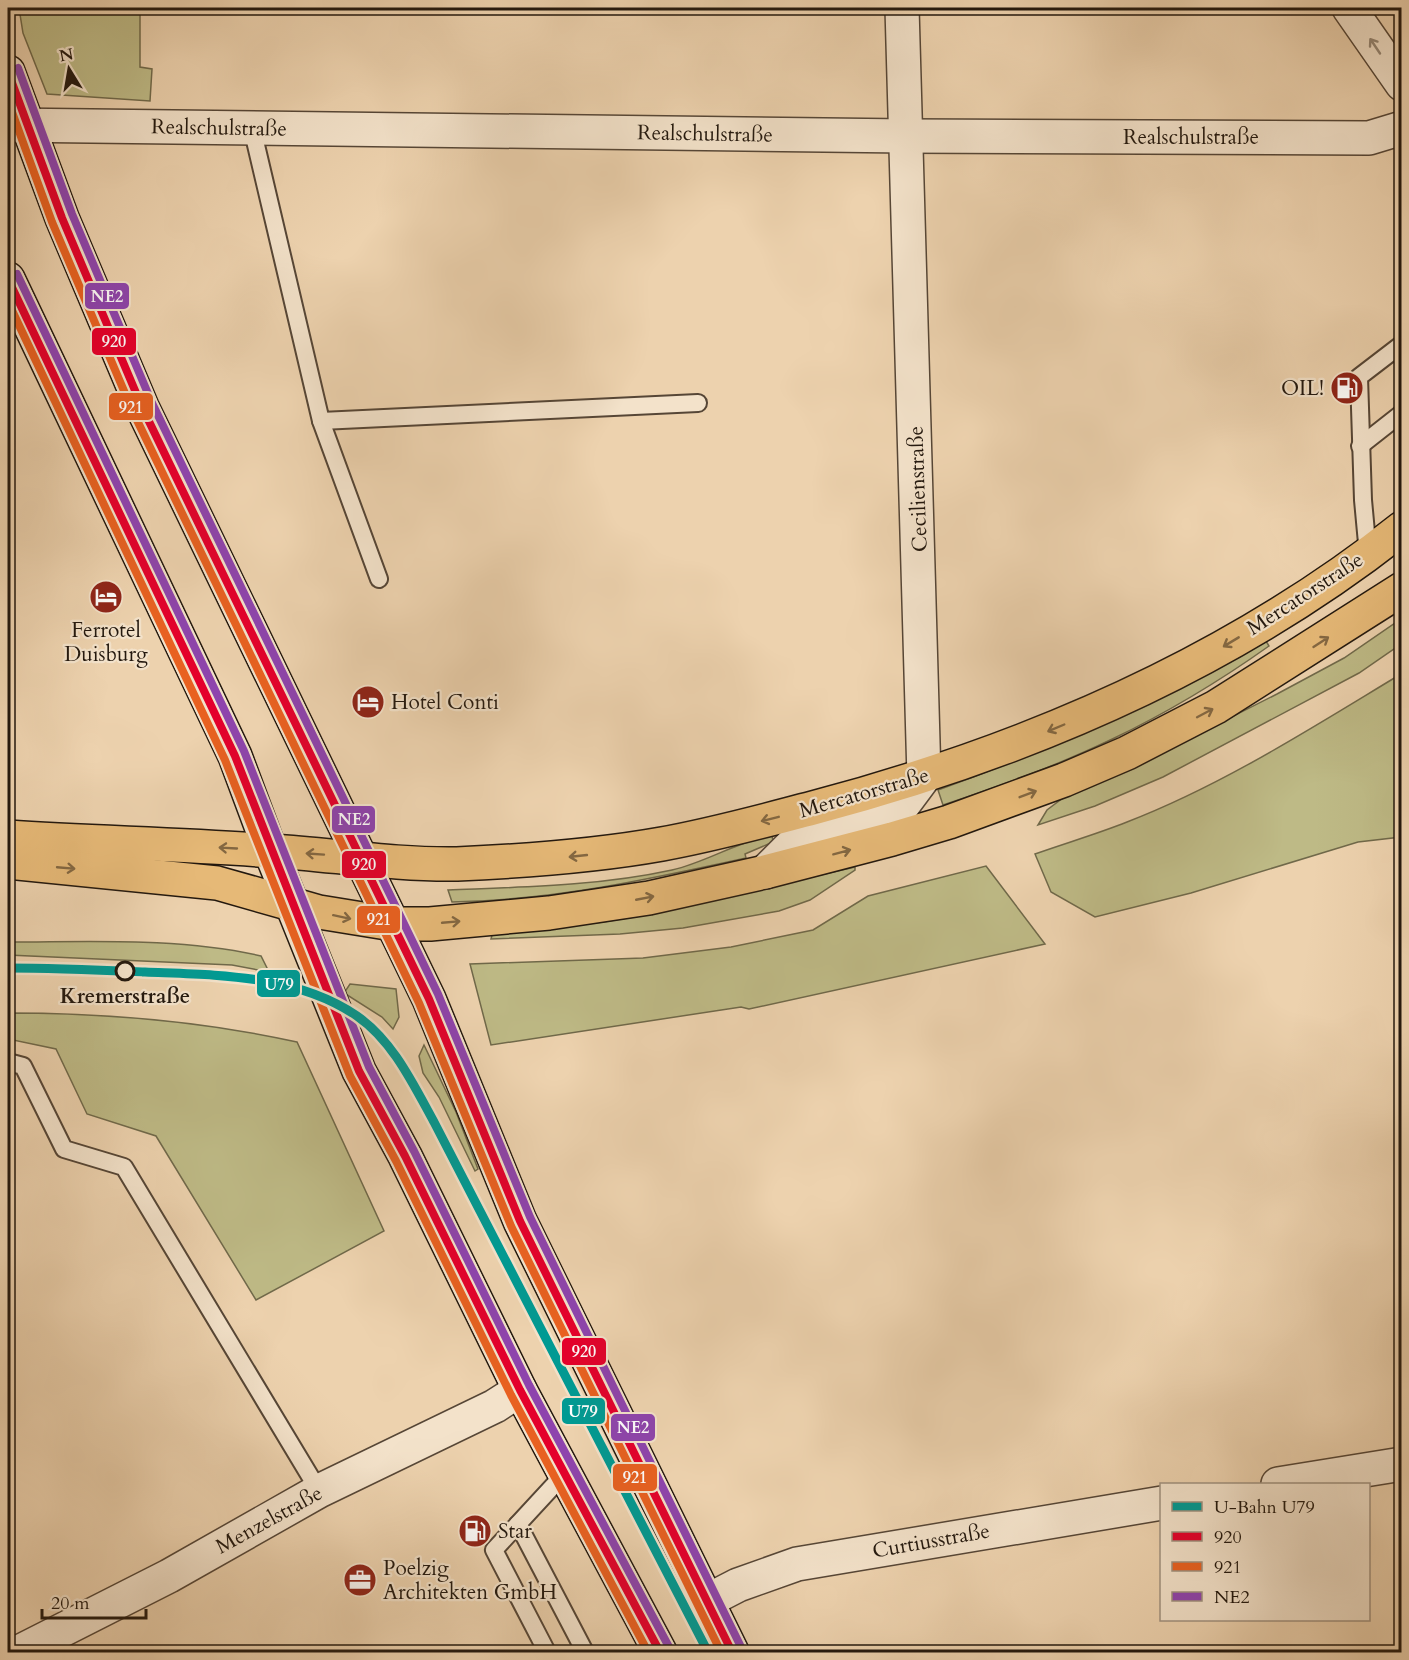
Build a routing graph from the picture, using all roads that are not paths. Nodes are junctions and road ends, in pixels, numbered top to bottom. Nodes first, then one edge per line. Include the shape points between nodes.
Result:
1 (902, 8) edge
2 (1349, 8) edge
3 (8, 72) edge
4 (1401, 84) edge
5 (17, 125) edge
6 (252, 128) junction
7 (1401, 128) edge
8 (907, 136) junction
9 (8, 279) edge
10 (1401, 344) edge
11 (698, 403) dead end
12 (1401, 413) edge
13 (321, 421) junction
14 (1360, 446) junction
15 (1401, 528) edge
16 (1368, 554) junction
17 (379, 579) dead end
18 (1401, 589) edge
19 (924, 777) junction
20 (8, 837) edge
21 (270, 850) junction
22 (361, 857) junction
23 (8, 862) edge
24 (765, 872) junction
25 (292, 906) junction
26 (393, 924) junction
27 (8, 1062) edge
28 (520, 1390) junction
29 (1401, 1464) edge
30 (566, 1472) junction
31 (1290, 1483) edge
32 (319, 1491) junction
33 (1160, 1503) edge
34 (518, 1524) junction
35 (707, 1601) junction
36 (19, 1653) edge
37 (547, 1653) edge
38 (585, 1653) edge
39 (660, 1653) edge
40 (732, 1653) edge

1 - 8 street, Cecilienstraße
4 -> 2 street
3 - 5 street
5 - 6 street, Realschulstraße
5 - 22 street via 142,407
6 - 8 street, Realschulstraße
6 - 13 lane
7 - 8 street, Realschulstraße via 1369,138
8 - 19 street, Cecilienstraße
9 - 21 street via 179,633 235,756
10 - 14 lane via 1359,377
11 - 13 lane
12 - 14 lane
13 - 17 lane
14 - 16 lane
15 - 16 main road, Mercatorstraße
16 -> 19 main road, Mercatorstraße via 1297,602 1174,673 1044,734
24 -> 18 main road via 948,822 1014,800 1127,753 1272,674
19 -> 22 main road, Mercatorstraße via 698,837 627,850 451,864
19 - 24 street via 898,812 798,839
21 -> 20 main road
22 -> 21 main road, Mercatorstraße
21 - 25 street
22 - 26 street
23 -> 25 main road via 217,883
26 -> 24 main road via 481,920 600,907
25 -> 26 main road
25 - 28 street via 359,1071
26 - 35 street via 429,999 520,1221
27 - 32 lane via 23,1066 64,1149 124,1167
28 - 30 street
28 - 32 street, Menzelstraße via 495,1406
29 - 31 street
30 - 34 lane
30 - 39 street
32 - 36 street, Menzelstraße
33 - 35 street, Curtiusstraße via 797,1564 738,1585
34 - 37 lane via 494,1550
34 - 38 lane
35 - 40 street

